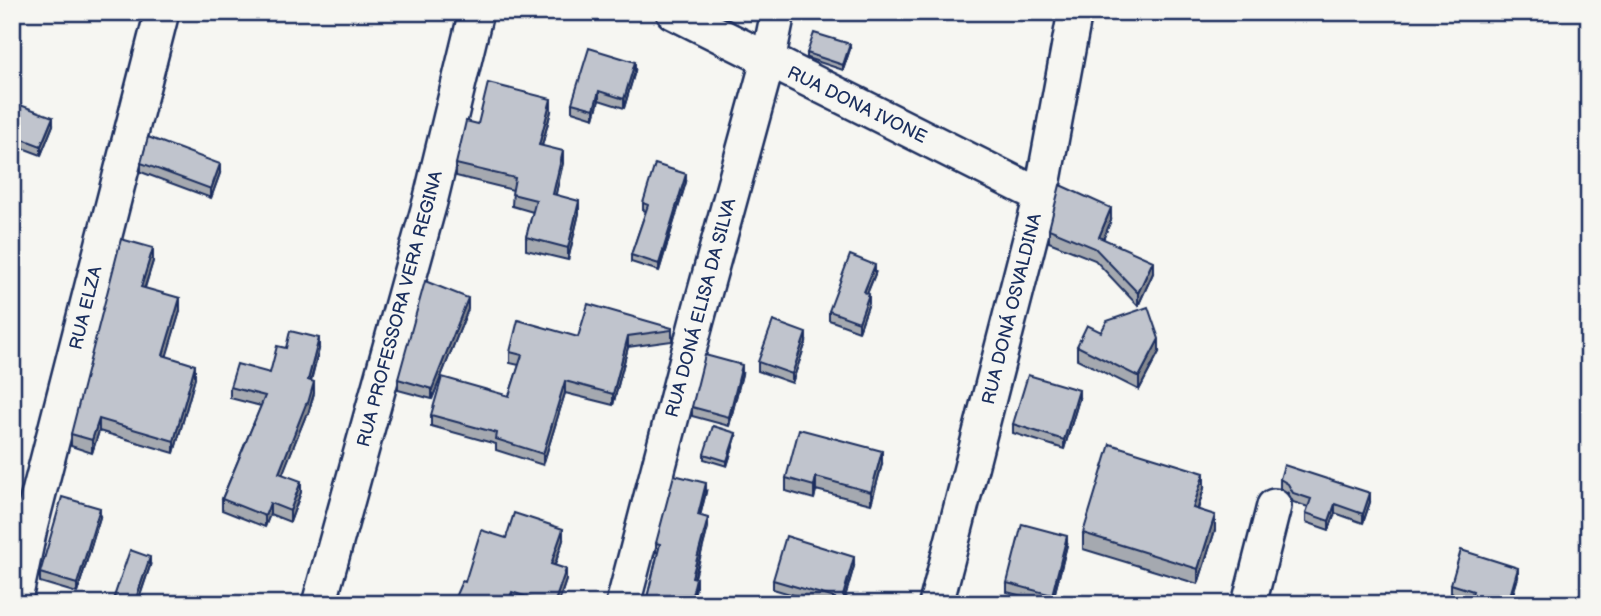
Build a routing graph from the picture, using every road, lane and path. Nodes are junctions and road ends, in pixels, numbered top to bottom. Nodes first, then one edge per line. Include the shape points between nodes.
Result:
1 (162, 12) edge
2 (476, 12) edge
3 (673, 12) edge
4 (778, 12) edge
5 (1075, 12) edge
6 (768, 61) junction
7 (1041, 196) junction
8 (1273, 506) dead end
9 (14, 604) edge
10 (319, 604) edge
11 (623, 604) edge
12 (936, 604) edge
13 (1250, 604) edge

1 - 9 street, RUA ELZA
2 - 10 street, RUA PROFESSORA VERA REGINA via 430,202
3 - 6 street, RUA DONA IVONE
4 - 6 street, RUA DONÁ ELISA DA SILVA
5 - 7 street, RUA DONÁ OSVALDINA
6 - 7 street, RUA DONA IVONE
6 - 11 street, RUA DONÁ ELISA DA SILVA
7 - 12 street, RUA DONÁ OSVALDINA
8 - 13 street

